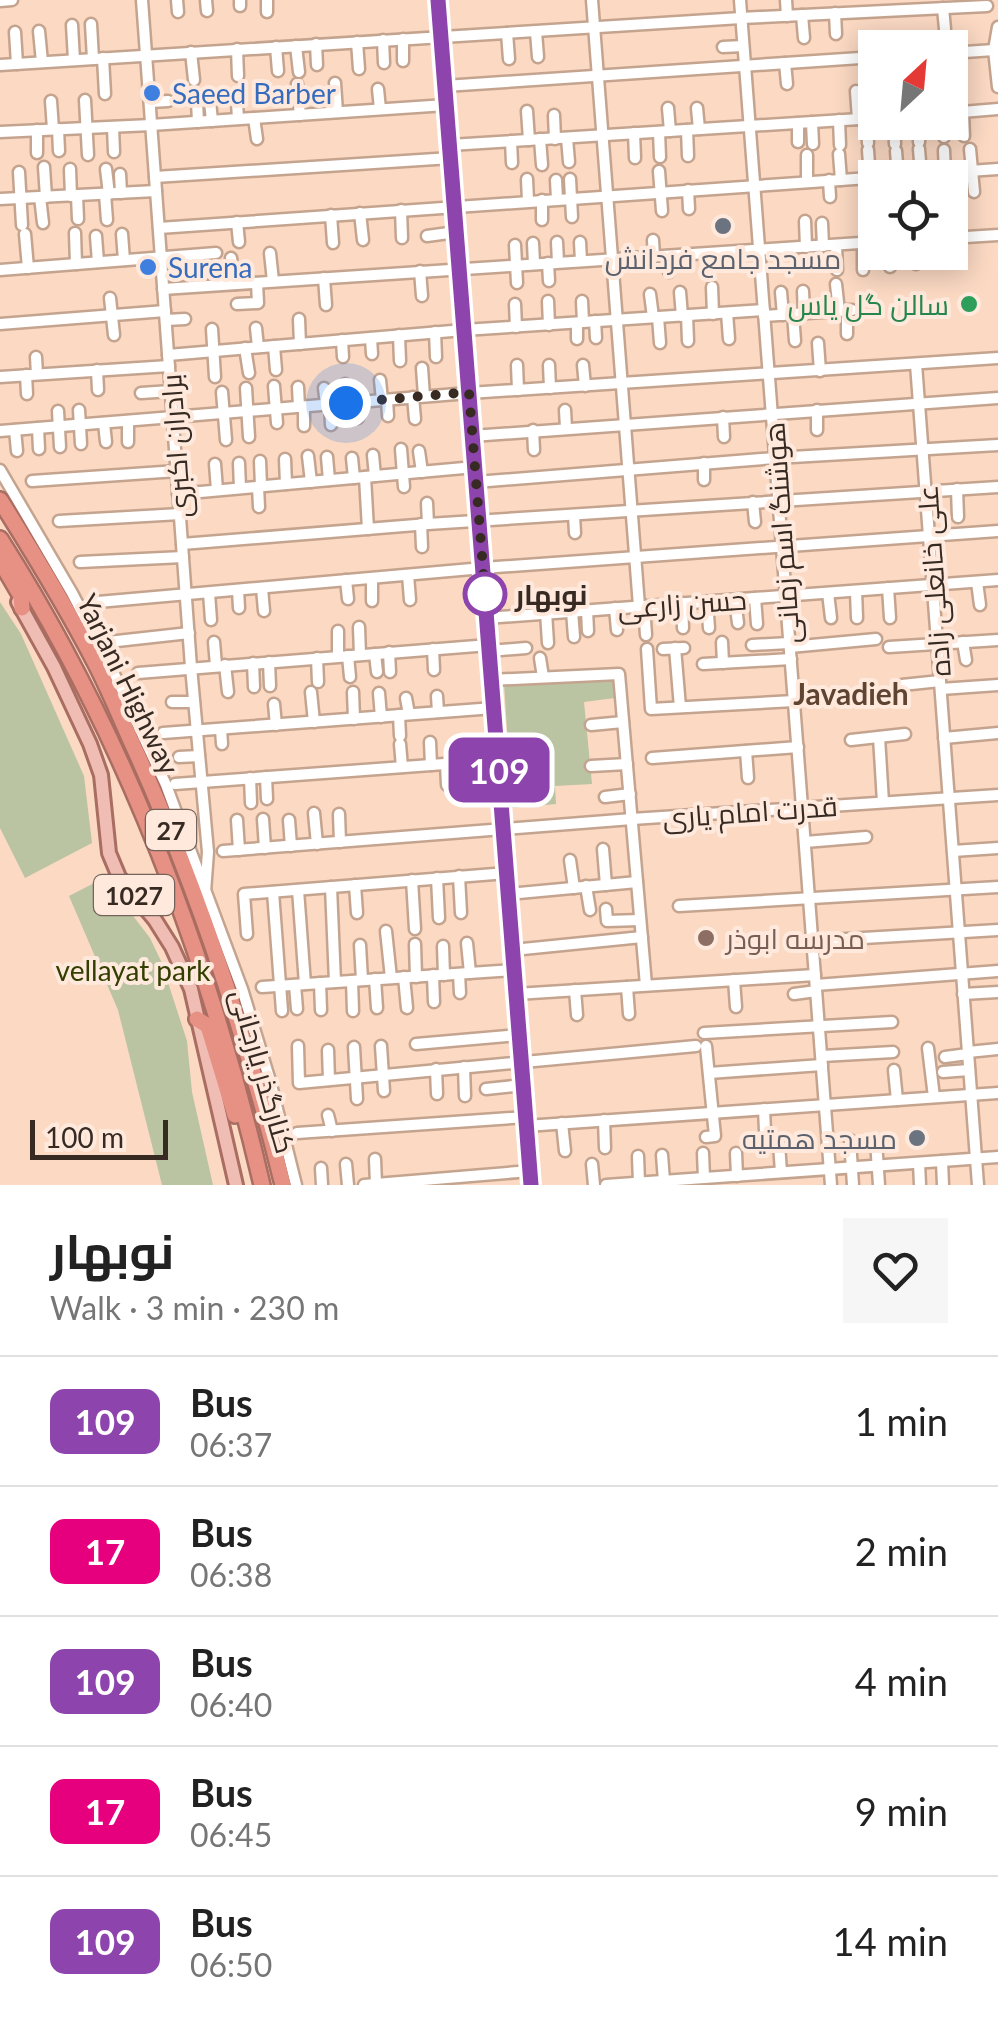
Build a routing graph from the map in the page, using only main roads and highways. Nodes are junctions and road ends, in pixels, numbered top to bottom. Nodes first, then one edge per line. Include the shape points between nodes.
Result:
1 (438, 0) edge
2 (0, 500) edge
3 (0, 539) edge
4 (0, 560) edge
5 (0, 575) edge
6 (22, 608) junction
7 (198, 1019) junction
8 (252, 1141) junction
9 (530, 1178) edge
10 (236, 1185) edge
11 (262, 1185) edge
12 (283, 1185) edge

1 - 9 main road
2 - 12 highway, Yarjani Highway / 27 via 98,668 172,834 227,989
3 - 8 highway, Yarjani Highway / 27 via 79,678 155,840 210,993
4 - 6 highway
5 - 6 main road, کنارگذر یارجانی / 1027
6 - 7 main road, کنارگذر یارجانی / 1027 via 90,744 118,877 172,947
7 - 8 highway via 208,1026 240,1129
7 - 10 main road, کنارگذر یارجانی / 1027
8 - 11 highway, Yarjani Highway / 27

